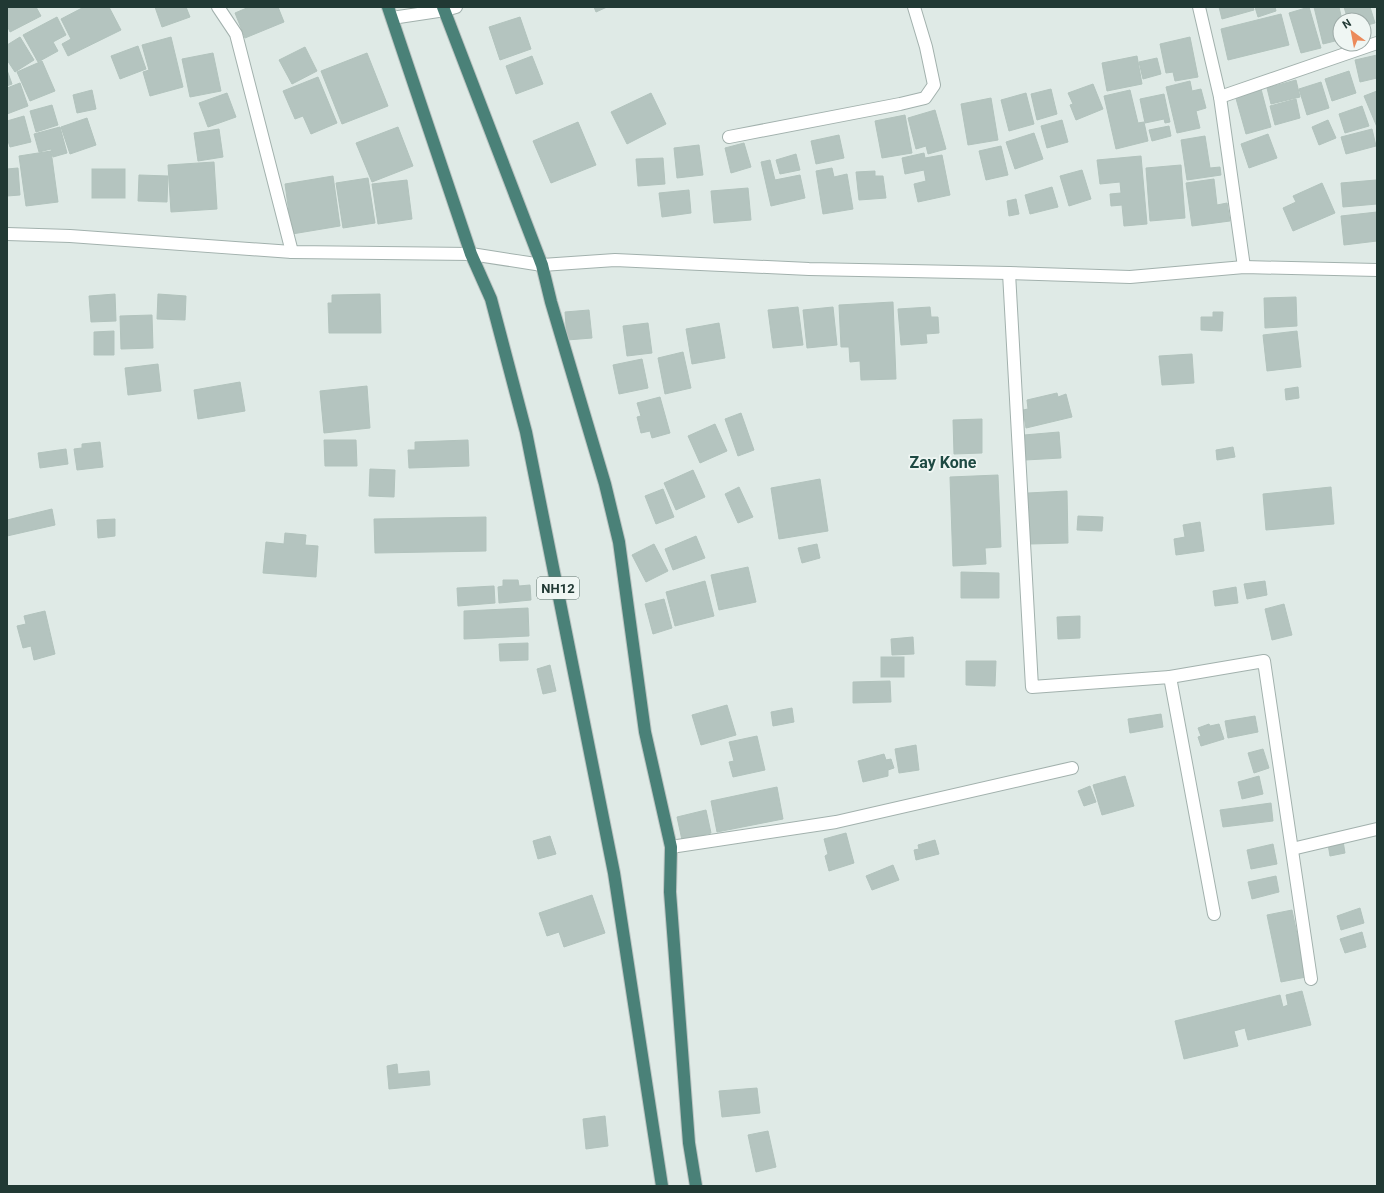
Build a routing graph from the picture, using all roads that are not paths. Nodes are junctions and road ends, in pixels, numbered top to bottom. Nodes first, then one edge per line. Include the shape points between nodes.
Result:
1 (218, 7) edge
2 (914, 7) edge
3 (1199, 7) edge
4 (448, 8) edge
5 (390, 12) edge
6 (1377, 43) edge
7 (1220, 98) junction
8 (729, 138) dead end
9 (7, 234) edge
10 (292, 252) junction
11 (471, 254) junction
12 (542, 265) junction
13 (1244, 267) junction
14 (1377, 270) edge
15 (1009, 273) junction
16 (1170, 677) junction
17 (1072, 768) dead end
18 (1377, 829) edge
19 (671, 848) junction
20 (1292, 848) junction
21 (1214, 914) dead end
22 (1312, 979) dead end
23 (662, 1186) edge
24 (696, 1186) edge

1 - 10 street via 236,34
2 - 8 street via 934,84 925,98
3 - 7 street
4 - 5 street
4 - 12 highway
5 - 11 highway, NH12
6 - 7 street
7 - 13 street
9 - 10 street
10 - 11 street
11 - 12 street
11 - 23 highway, NH12 via 491,299 526,432 614,873
12 - 15 street via 615,260 809,270
12 - 19 highway via 605,484 619,542 645,732
13 - 14 street
13 - 15 street via 1130,277
15 - 16 street via 1032,687
16 - 20 street via 1264,661
16 - 21 street
17 - 19 street via 836,822
18 - 20 street
19 - 24 highway via 670,892 689,1143
20 - 22 street

